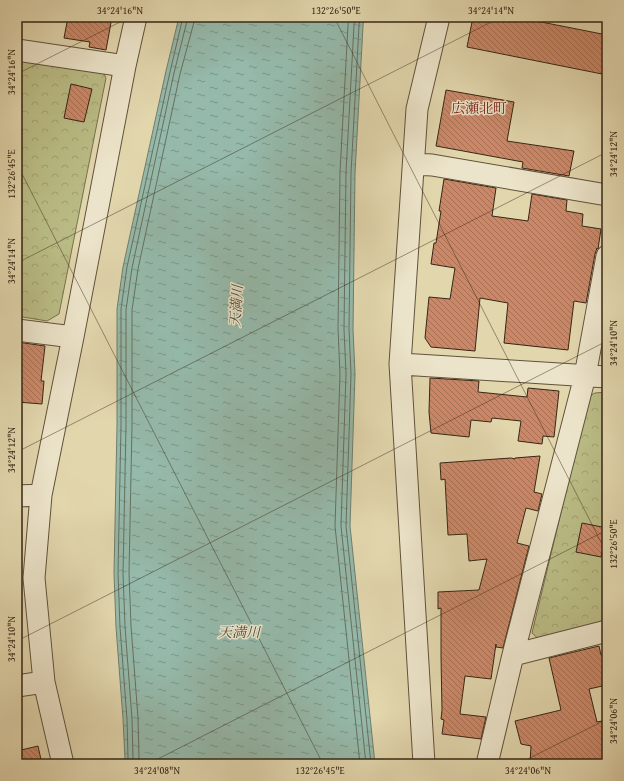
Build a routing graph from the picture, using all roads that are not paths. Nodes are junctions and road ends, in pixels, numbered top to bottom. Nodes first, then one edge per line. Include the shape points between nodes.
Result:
1 (136, 17) edge
2 (439, 17) edge
3 (17, 50) edge
4 (125, 66) junction
5 (414, 164) junction
6 (607, 195) edge
7 (607, 256) edge
8 (17, 330) edge
9 (73, 337) junction
10 (400, 364) junction
11 (585, 376) junction
12 (607, 377) edge
13 (41, 495) junction
14 (17, 496) edge
15 (607, 631) edge
16 (513, 655) junction
17 (44, 682) junction
18 (17, 686) edge
19 (63, 764) edge
20 (424, 764) edge
21 (487, 764) edge

1 - 4 street
2 - 5 street via 417,109
3 - 4 street
4 - 9 street
5 - 6 street
5 - 10 street
7 - 11 street
8 - 9 street
9 - 13 street
10 - 11 street
10 - 20 street
11 - 12 street
11 - 16 street
13 - 14 street
13 - 17 street via 34,578
15 - 16 street
16 - 21 street
17 - 18 street
17 - 19 street

